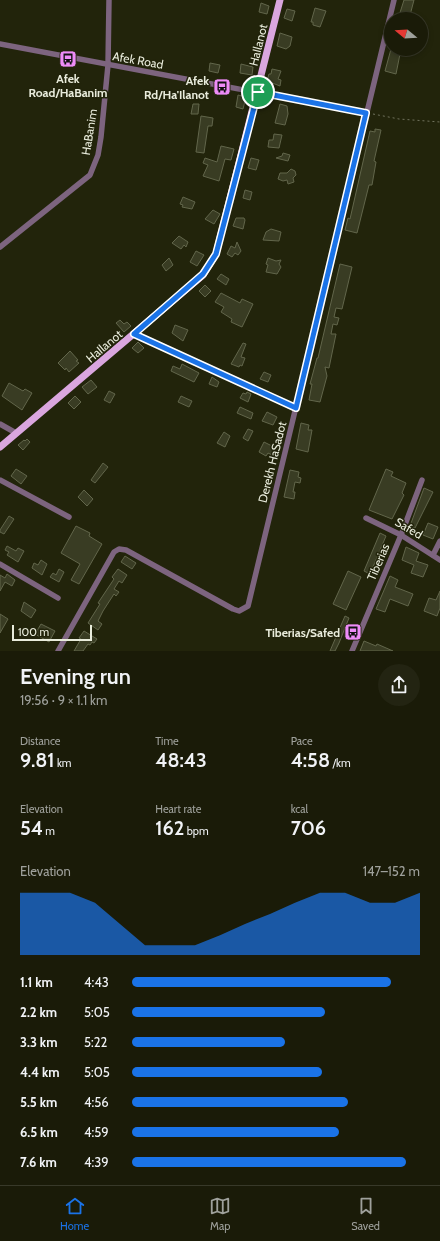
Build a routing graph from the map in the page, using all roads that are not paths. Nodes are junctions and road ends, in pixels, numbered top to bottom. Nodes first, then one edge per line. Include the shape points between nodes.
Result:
1 (109, 0) edge
2 (280, 0) edge
3 (394, 0) edge
4 (0, 44) edge
5 (108, 65) junction
6 (258, 92) junction
7 (366, 113) junction
8 (0, 247) edge
9 (134, 334) junction
10 (296, 408) junction
11 (0, 424) edge
12 (16, 433) junction
13 (0, 447) edge
14 (0, 480) edge
15 (422, 480) dead end
16 (69, 516) dead end
17 (366, 518) dead end
18 (401, 535) junction
19 (440, 541) edge
20 (433, 556) junction
21 (440, 560) edge
22 (0, 564) edge
23 (58, 598) dead end
24 (58, 651) edge
25 (352, 651) edge

1 - 5 street, HaBanim
2 - 6 main road, HaIlanot
3 - 7 street, Derekh HaSadot
4 - 5 street, Afek Road
5 - 6 street, Afek Road
5 - 8 street, HaBanim via 101,137 98,155 90,175
6 - 7 street, Afek Road
6 - 9 main road, HaIlanot via 216,254 203,274
7 - 10 street, Derekh HaSadot
9 - 10 street
9 - 12 main road, HaIlanot
10 - 24 street, Derekh HaSadot via 248,606 239,611 233,609 126,550 119,550 114,552
11 - 12 street
12 - 13 main road, HaIlanot
14 - 16 street
15 - 18 street, Tiberias
17 - 18 street, Safed
18 - 20 street, Safed
18 - 25 street, Tiberias
19 - 20 street
20 - 21 street, Safed
22 - 23 street

